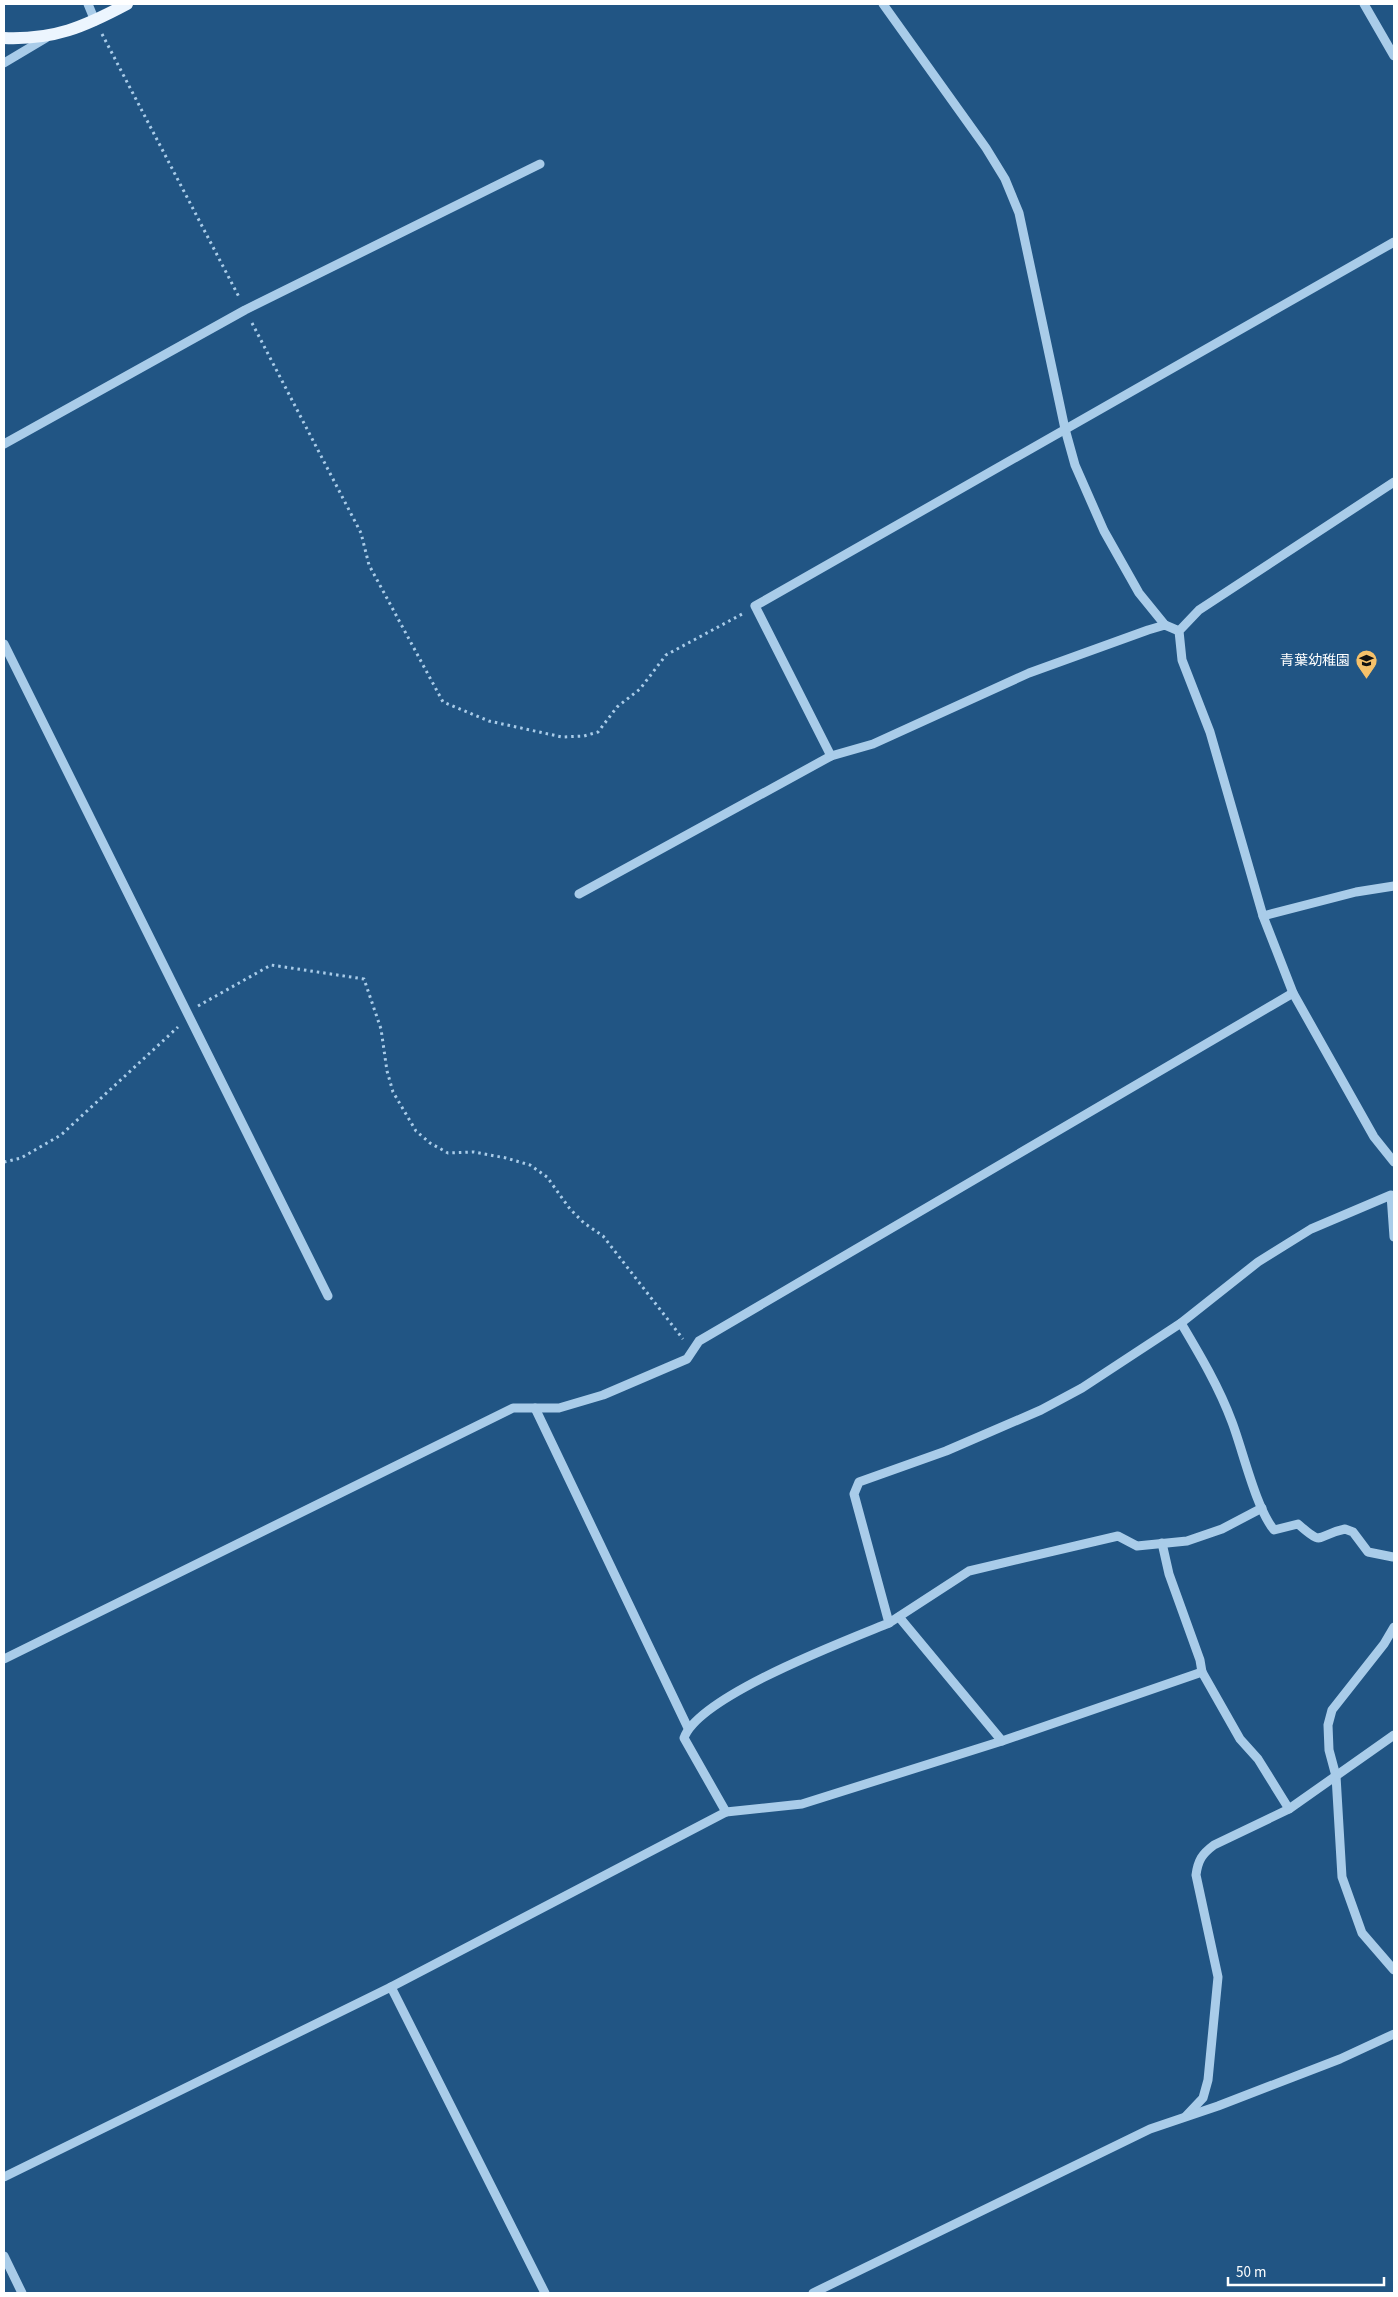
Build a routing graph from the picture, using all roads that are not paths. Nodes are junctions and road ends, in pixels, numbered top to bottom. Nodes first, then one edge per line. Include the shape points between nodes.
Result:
1 (88, 4) edge
2 (127, 4) edge
3 (883, 4) edge
4 (1364, 4) edge
5 (95, 21) junction
6 (48, 37) junction
7 (4, 38) edge
8 (1394, 56) edge
9 (4, 63) edge
10 (540, 164) dead end
11 (1394, 242) edge
12 (1065, 428) junction
13 (4, 444) edge
14 (1394, 482) edge
15 (1165, 625) junction
16 (1179, 631) junction
17 (4, 644) edge
18 (831, 756) junction
19 (1394, 886) edge
20 (579, 894) dead end
21 (1263, 916) junction
22 (1293, 992) junction
23 (1394, 1162) edge
24 (1393, 1193) edge
25 (1394, 1237) edge
26 (328, 1296) dead end
27 (1181, 1323) junction
28 (535, 1408) junction
29 (1262, 1508) junction
30 (1162, 1543) junction
31 (1394, 1558) edge
32 (899, 1617) junction
33 (889, 1622) junction
34 (1394, 1627) edge
35 (4, 1659) edge
36 (1202, 1672) junction
37 (688, 1728) junction
38 (1394, 1736) edge
39 (1002, 1741) junction
40 (1336, 1776) junction
41 (1289, 1809) junction
42 (726, 1812) junction
43 (1394, 1970) edge
44 (391, 1987) junction
45 (1394, 2034) edge
46 (1184, 2118) junction
47 (4, 2177) edge
48 (4, 2256) edge
49 (22, 2293) edge
50 (544, 2293) edge
51 (813, 2293) edge

1 - 5 street
2 - 5 main road
3 - 12 street via 1005,178 1020,213
4 - 8 street
5 - 6 main road
6 - 7 main road
6 - 9 street
10 - 13 street via 246,310
11 - 12 street
12 - 15 street via 1075,465 1104,531 1139,593
12 - 18 street via 755,606
14 - 16 street via 1199,610
15 - 16 street
15 - 18 street via 1029,673 873,744
16 - 21 street via 1182,660 1210,732
17 - 26 street
18 - 20 street
19 - 21 street via 1356,892
21 - 22 street
22 - 23 street via 1374,1137
22 - 28 street via 699,1340 687,1359 603,1395 559,1408
24 - 25 street
24 - 27 street via 1311,1229 1258,1262
27 - 29 street via 1210,1372 1232,1420
27 - 33 street via 1082,1388 1042,1410 946,1451 859,1482 854,1494
28 - 35 street via 513,1408
28 - 37 street
29 - 30 street via 1222,1529 1187,1541
29 - 31 street via 1274,1530 1298,1524 1314,1538 1320,1539 1345,1529 1353,1532 1368,1552
30 - 32 street via 1137,1546 1118,1536 969,1571
30 - 36 street
32 - 33 street
32 - 39 street
33 - 37 street via 753,1682 728,1696
34 - 40 street via 1332,1710 1328,1725 1329,1750
36 - 39 street
36 - 41 street via 1240,1739 1258,1759
37 - 42 street via 684,1738
38 - 40 street
39 - 42 street via 802,1804
40 - 41 street
40 - 43 street via 1342,1878 1362,1934
41 - 46 street via 1214,1845 1203,1853 1198,1862 1196,1875 1218,1977 1208,2080 1203,2098
42 - 44 street
44 - 47 street
44 - 50 street
45 - 46 street via 1340,2059
46 - 51 street via 1150,2129
48 - 49 street

